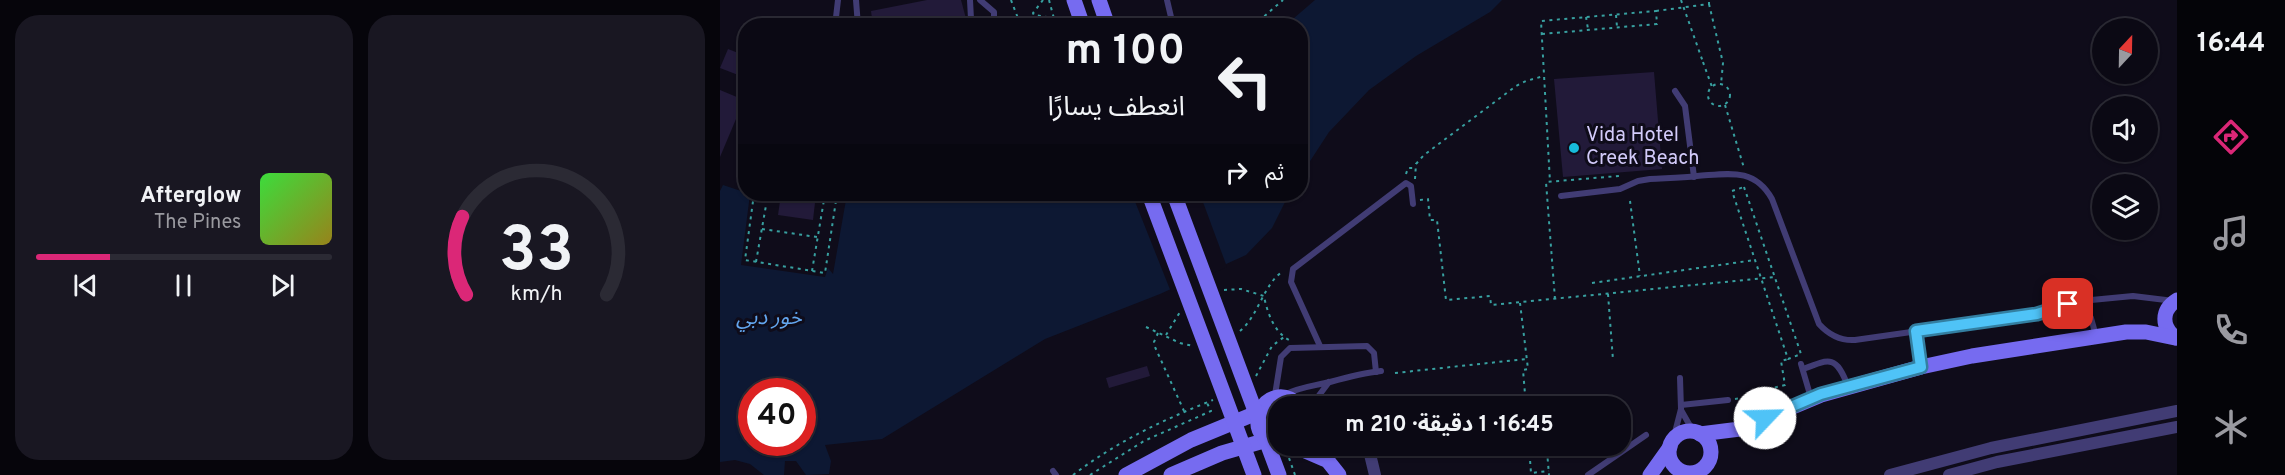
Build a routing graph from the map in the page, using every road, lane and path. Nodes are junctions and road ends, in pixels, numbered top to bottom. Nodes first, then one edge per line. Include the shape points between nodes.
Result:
1 (838, 0) edge
2 (856, 0) edge
3 (970, 0) edge
4 (980, 0) edge
5 (1011, 0) edge
6 (1043, 0) edge
7 (1049, 0) edge
8 (1074, 0) edge
9 (1099, 0) edge
10 (1167, 0) edge
11 (1283, 0) edge
12 (1681, 0) edge
13 (1709, 2) edge
14 (1656, 11) junction
15 (1616, 15) junction
16 (1587, 17) junction
17 (836, 18) edge
18 (857, 18) edge
19 (971, 18) edge
20 (994, 18) edge
21 (1018, 18) edge
22 (1054, 18) joint
23 (1080, 18) edge
24 (1105, 18) edge
25 (1171, 18) edge
26 (1262, 18) edge
27 (1617, 27) junction
28 (1588, 30) junction
29 (1542, 34) junction
30 (1544, 76) junction
31 (1721, 84) junction
32 (1712, 87) junction
33 (1675, 91) dead end
34 (1725, 105) junction
35 (1415, 168) junction
36 (1619, 176) dead end
37 (1746, 176) junction
38 (1694, 177) junction
39 (1416, 181) dead end
40 (1550, 182) junction
41 (1406, 183) junction
42 (1561, 196) dead end
43 (753, 201) edge
44 (767, 201) edge
45 (824, 201) edge
46 (836, 201) edge
47 (1152, 201) edge
48 (1177, 201) edge
49 (1630, 201) dead end
50 (1415, 202) joint
51 (762, 229) junction
52 (817, 237) junction
53 (1755, 260) junction
54 (756, 262) junction
55 (812, 271) junction
56 (1640, 276) junction
57 (1774, 278) junction
58 (1761, 279) junction
59 (1592, 282) dead end
60 (1608, 294) junction
61 (1264, 296) dead end
62 (1555, 299) junction
63 (2081, 301) junction
64 (1520, 303) junction
65 (2173, 304) edge
66 (1916, 331) junction
67 (2126, 332) junction
68 (1158, 333) dead end
69 (1284, 337) junction
70 (2097, 337) junction
71 (2176, 338) edge
72 (1302, 346) junction
73 (1320, 346) junction
74 (1788, 358) junction
75 (1526, 359) junction
76 (1613, 360) dead end
77 (1921, 367) junction
78 (1395, 373) dead end
79 (1680, 378) dead end
80 (1252, 380) dead end
81 (1330, 382) junction
82 (1848, 386) junction
83 (1276, 396) edge
84 (1280, 396) edge
85 (1319, 396) edge
86 (1525, 396) edge
87 (1811, 398) junction
88 (1216, 399) dead end
89 (1728, 400) joint
90 (1268, 402) edge
91 (1207, 403) junction
92 (1681, 407) junction
93 (1184, 411) junction
94 (2177, 411) edge
95 (1259, 412) junction
96 (2177, 427) edge
97 (1740, 429) junction
98 (1139, 432) junction
99 (1699, 433) junction
100 (1646, 435) dead end
101 (1268, 438) edge
102 (1144, 441) junction
103 (1268, 443) edge
104 (1671, 444) junction
105 (1317, 456) edge
106 (1323, 456) edge
107 (1370, 456) edge
108 (1530, 456) edge
109 (1547, 456) edge
110 (1711, 457) junction
111 (1326, 460) junction
112 (1683, 472) junction
113 (1549, 473) edge
114 (1289, 474) edge
115 (1592, 474) edge
116 (1073, 475) edge
117 (1090, 475) edge
118 (1126, 475) edge
119 (1171, 475) edge
120 (1254, 475) edge
121 (1339, 475) edge
122 (1375, 475) edge
123 (1650, 475) edge
124 (1656, 475) edge
125 (1891, 475) edge
126 (1949, 475) edge

1 - 17 lane
2 - 18 lane
3 - 19 lane
4 - 20 lane via 994,12
5 - 21 path
6 - 22 path via 1034,15
7 - 22 path
8 - 23 street
9 - 24 street
10 - 25 lane
11 - 26 path
12 - 32 path, bridge
13 - 14 path
13 - 31 path via 1723,63
14 - 15 path
14 - 27 path via 1657,24
15 - 16 path
15 - 27 path
16 - 28 path
16 - 29 path via 1541,21
27 - 28 path
28 - 29 path
29 - 30 path
30 - 35 path via 1516,86 1424,155
30 - 40 path
31 - 32 path
31 - 34 path via 1730,93
32 - 34 path via 1709,99 1716,105
33 - 38 lane via 1685,106
34 - 37 path
35 - 39 path
35 - 41 path via 1406,170
36 - 40 path
37 - 38 lane via 1733,173
37 - 66 lane via 1764,187 1772,199 1816,318 1824,329 1848,340
38 - 42 lane via 1644,179 1620,189
40 - 62 path via 1546,182
41 - 50 lane via 1411,186
41 - 73 lane via 1293,268 1291,282
43 - 54 path via 745,260
44 - 51 path
45 - 52 path
46 - 55 path via 825,273
47 - 120 street, bridge
48 - 114 street, bridge
49 - 56 path
50 - 64 path via 1428,199 1430,220 1437,220 1446,300 1490,296 1491,305
51 - 52 path
51 - 54 path
52 - 55 path
53 - 56 path
53 - 57 path via 1732,191 1744,187
53 - 58 path
54 - 55 path
56 - 59 path
57 - 58 path
57 - 74 path via 1801,354
58 - 60 path
58 - 74 path
60 - 62 path
60 - 76 path
61 - 69 path via 1269,314
62 - 64 path
63 - 65 lane via 2133,296
63 - 66 lane via 2037,314
63 - 70 lane
64 - 75 path
65 - 67 street via 2147,323
65 - 71 street via 2165,323
66 - 77 lane
67 - 70 street
67 - 71 street
68 - 93 path via 1155,347
69 - 72 path
69 - 80 path via 1272,346
70 - 77 street
72 - 73 lane
72 - 83 lane via 1290,348 1281,357
73 - 81 lane via 1367,346 1374,353 1379,371
74 - 89 path via 1781,361 1785,386
75 - 78 path
75 - 86 path
77 - 82 street
79 - 92 lane
81 - 84 lane
81 - 85 lane
82 - 87 street
82 - 87 lane via 1841,369 1832,362 1802,367
87 - 97 street
88 - 91 path
89 - 92 lane
90 - 95 street
91 - 93 path
91 - 102 path via 1211,411
92 - 99 lane via 1689,424
92 - 104 lane
93 - 98 path
94 - 125 street via 1991,448
95 - 101 street via 1260,432
95 - 118 street via 1173,449
96 - 126 street
97 - 99 street
97 - 110 street
98 - 102 path
98 - 116 path
99 - 104 street via 1681,433
99 - 110 street via 1710,446
100 - 115 lane
102 - 117 path
103 - 119 street via 1216,455
104 - 112 street via 1670,459
104 - 123 street
105 - 111 street
106 - 111 street
107 - 122 street
108 - 113 path via 1531,474
109 - 113 path
110 - 112 street via 1700,471
111 - 121 street
112 - 124 street

